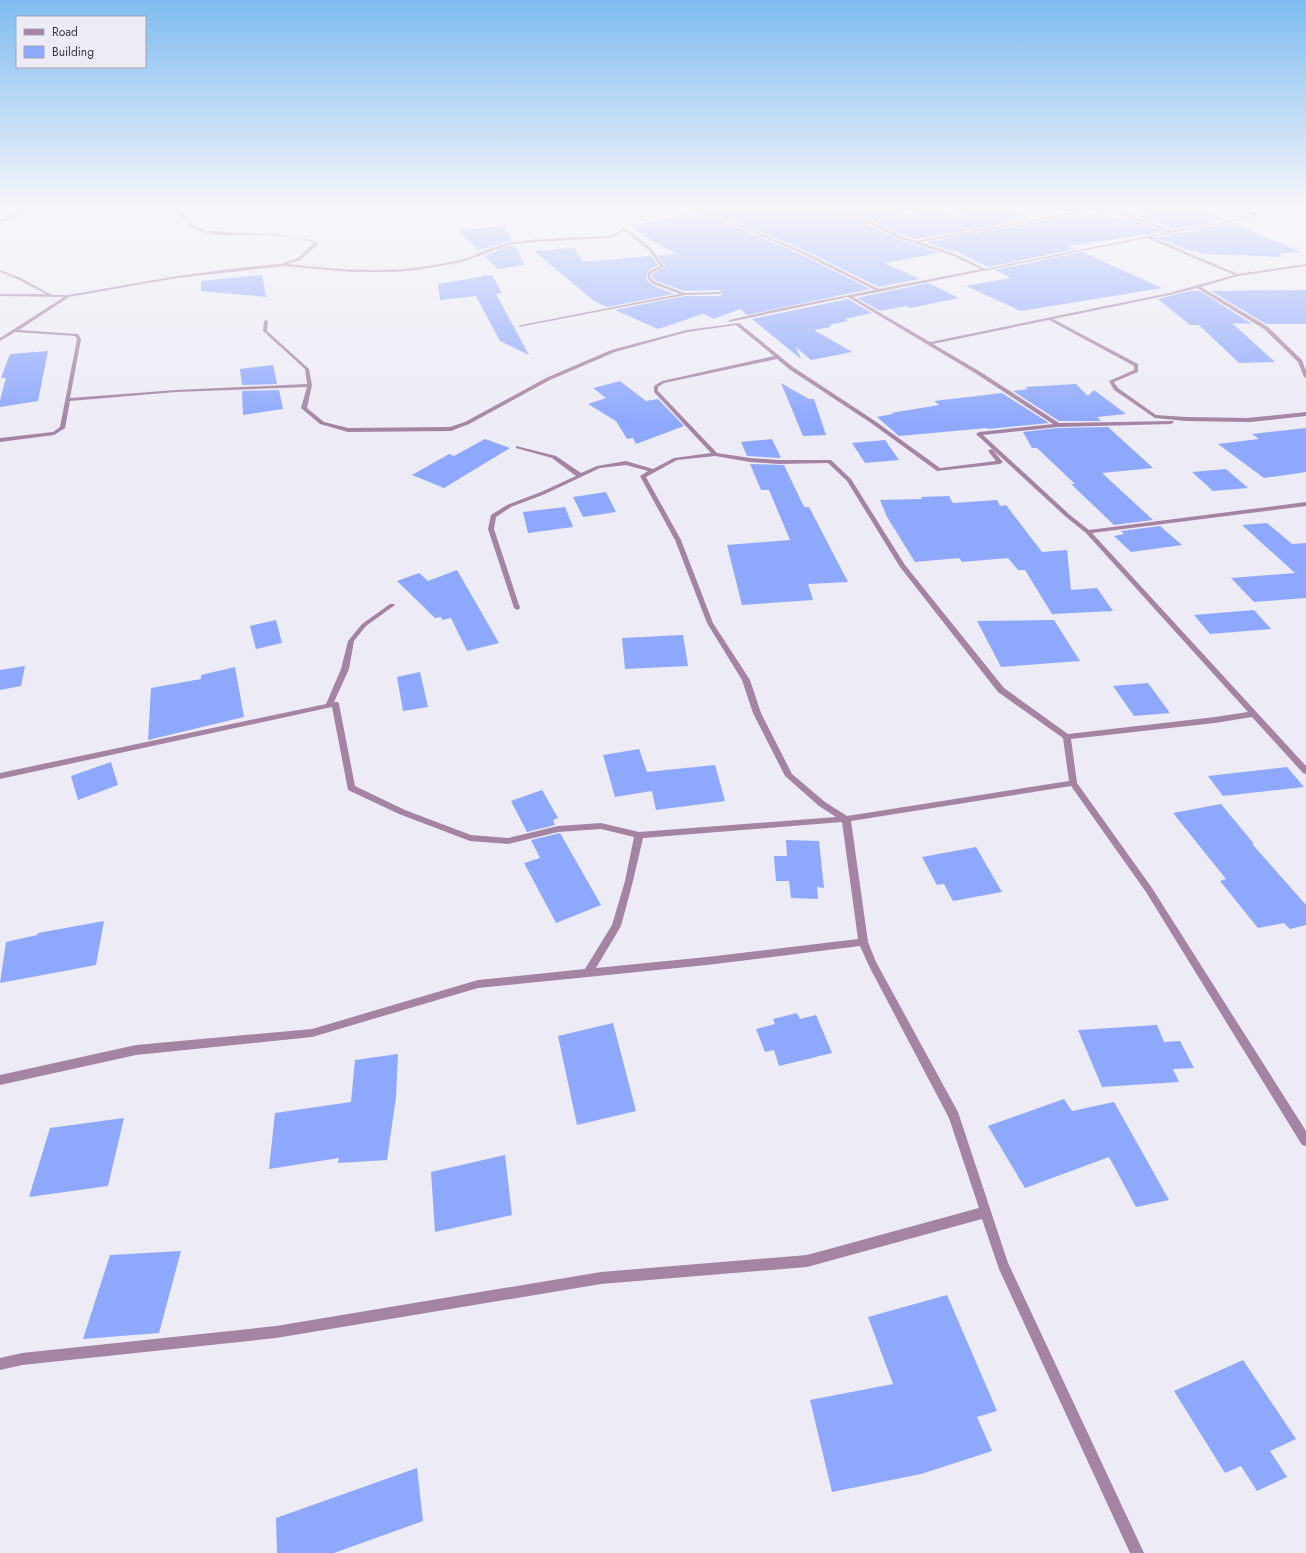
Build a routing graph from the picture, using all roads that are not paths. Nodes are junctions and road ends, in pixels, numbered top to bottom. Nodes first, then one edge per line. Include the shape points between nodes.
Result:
1 (21, 279) edge
2 (163, 279) edge
3 (650, 279) edge
4 (857, 279) edge
5 (934, 279) edge
6 (1221, 279) edge
7 (1197, 286) junction
8 (878, 290) junction
9 (720, 293) dead end
10 (685, 294) junction
11 (0, 295) edge
12 (52, 296) junction
13 (68, 296) junction
14 (849, 296) junction
15 (1050, 319) junction
16 (266, 321) dead end
17 (701, 325) dead end
18 (521, 326) dead end
19 (13, 332) junction
20 (0, 340) edge
21 (929, 343) junction
22 (778, 357) junction
23 (1306, 377) edge
24 (310, 385) junction
25 (67, 400) junction
26 (1306, 414) edge
27 (1251, 420) junction
28 (1058, 425) junction
29 (979, 434) junction
30 (0, 440) edge
31 (518, 447) dead end
32 (714, 454) junction
33 (654, 471) junction
34 (579, 476) junction
35 (1306, 504) edge
36 (1088, 532) junction
37 (392, 605) dead end
38 (517, 608) dead end
39 (329, 705) junction
40 (1254, 714) junction
41 (1068, 737) junction
42 (1306, 771) edge
43 (0, 776) edge
44 (1073, 783) junction
45 (846, 820) junction
46 (640, 835) junction
47 (863, 942) junction
48 (587, 974) junction
49 (0, 1080) edge
50 (1306, 1141) edge
51 (985, 1212) junction
52 (0, 1364) edge
53 (1138, 1553) edge

1 - 12 street
2 - 13 street
3 - 10 street
4 - 8 street
5 - 8 street
6 - 7 street
7 - 15 street
7 - 23 street via 1266,328 1300,361
8 - 14 street
9 - 10 street
10 - 18 street
11 - 12 street
12 - 13 street
13 - 19 street
14 - 17 street via 738,320
14 - 21 street
15 - 21 street
15 - 27 street via 1136,365 1136,371 1111,381 1116,389 1155,416
16 - 24 street via 265,331 307,369
19 - 20 street
19 - 25 street via 76,335 79,339
21 - 28 street
22 - 24 street via 737,324 687,331 613,351 548,379 451,429 348,430 322,423 304,408
22 - 29 street via 939,470 1000,462
22 - 32 street via 662,382 656,386 656,391
24 - 25 street via 176,391
25 - 30 street via 62,428 54,433
26 - 27 street
27 - 28 street
28 - 29 street
29 - 36 street
31 - 34 street via 554,457
32 - 33 street via 676,459
32 - 41 street via 778,462 829,461 849,480 902,566 1001,690
33 - 34 street via 626,463 599,467
33 - 45 street via 643,476 678,540 710,623 746,680 756,713 789,776
34 - 38 street via 509,506 493,516 491,529
35 - 36 street
36 - 40 street
37 - 39 street via 364,625 351,641 345,669
39 - 43 street
39 - 46 street via 335,704 351,788 402,812 470,838 508,841 558,828 601,826
40 - 41 street
40 - 42 street
41 - 44 street
44 - 45 street
44 - 50 street via 1149,890
45 - 46 street
45 - 47 street
46 - 48 street via 616,926
47 - 48 street
47 - 51 street via 954,1116
48 - 49 street via 478,984 312,1033 136,1050
51 - 52 street via 807,1261 602,1278 276,1332 22,1359
51 - 53 street via 1003,1265

